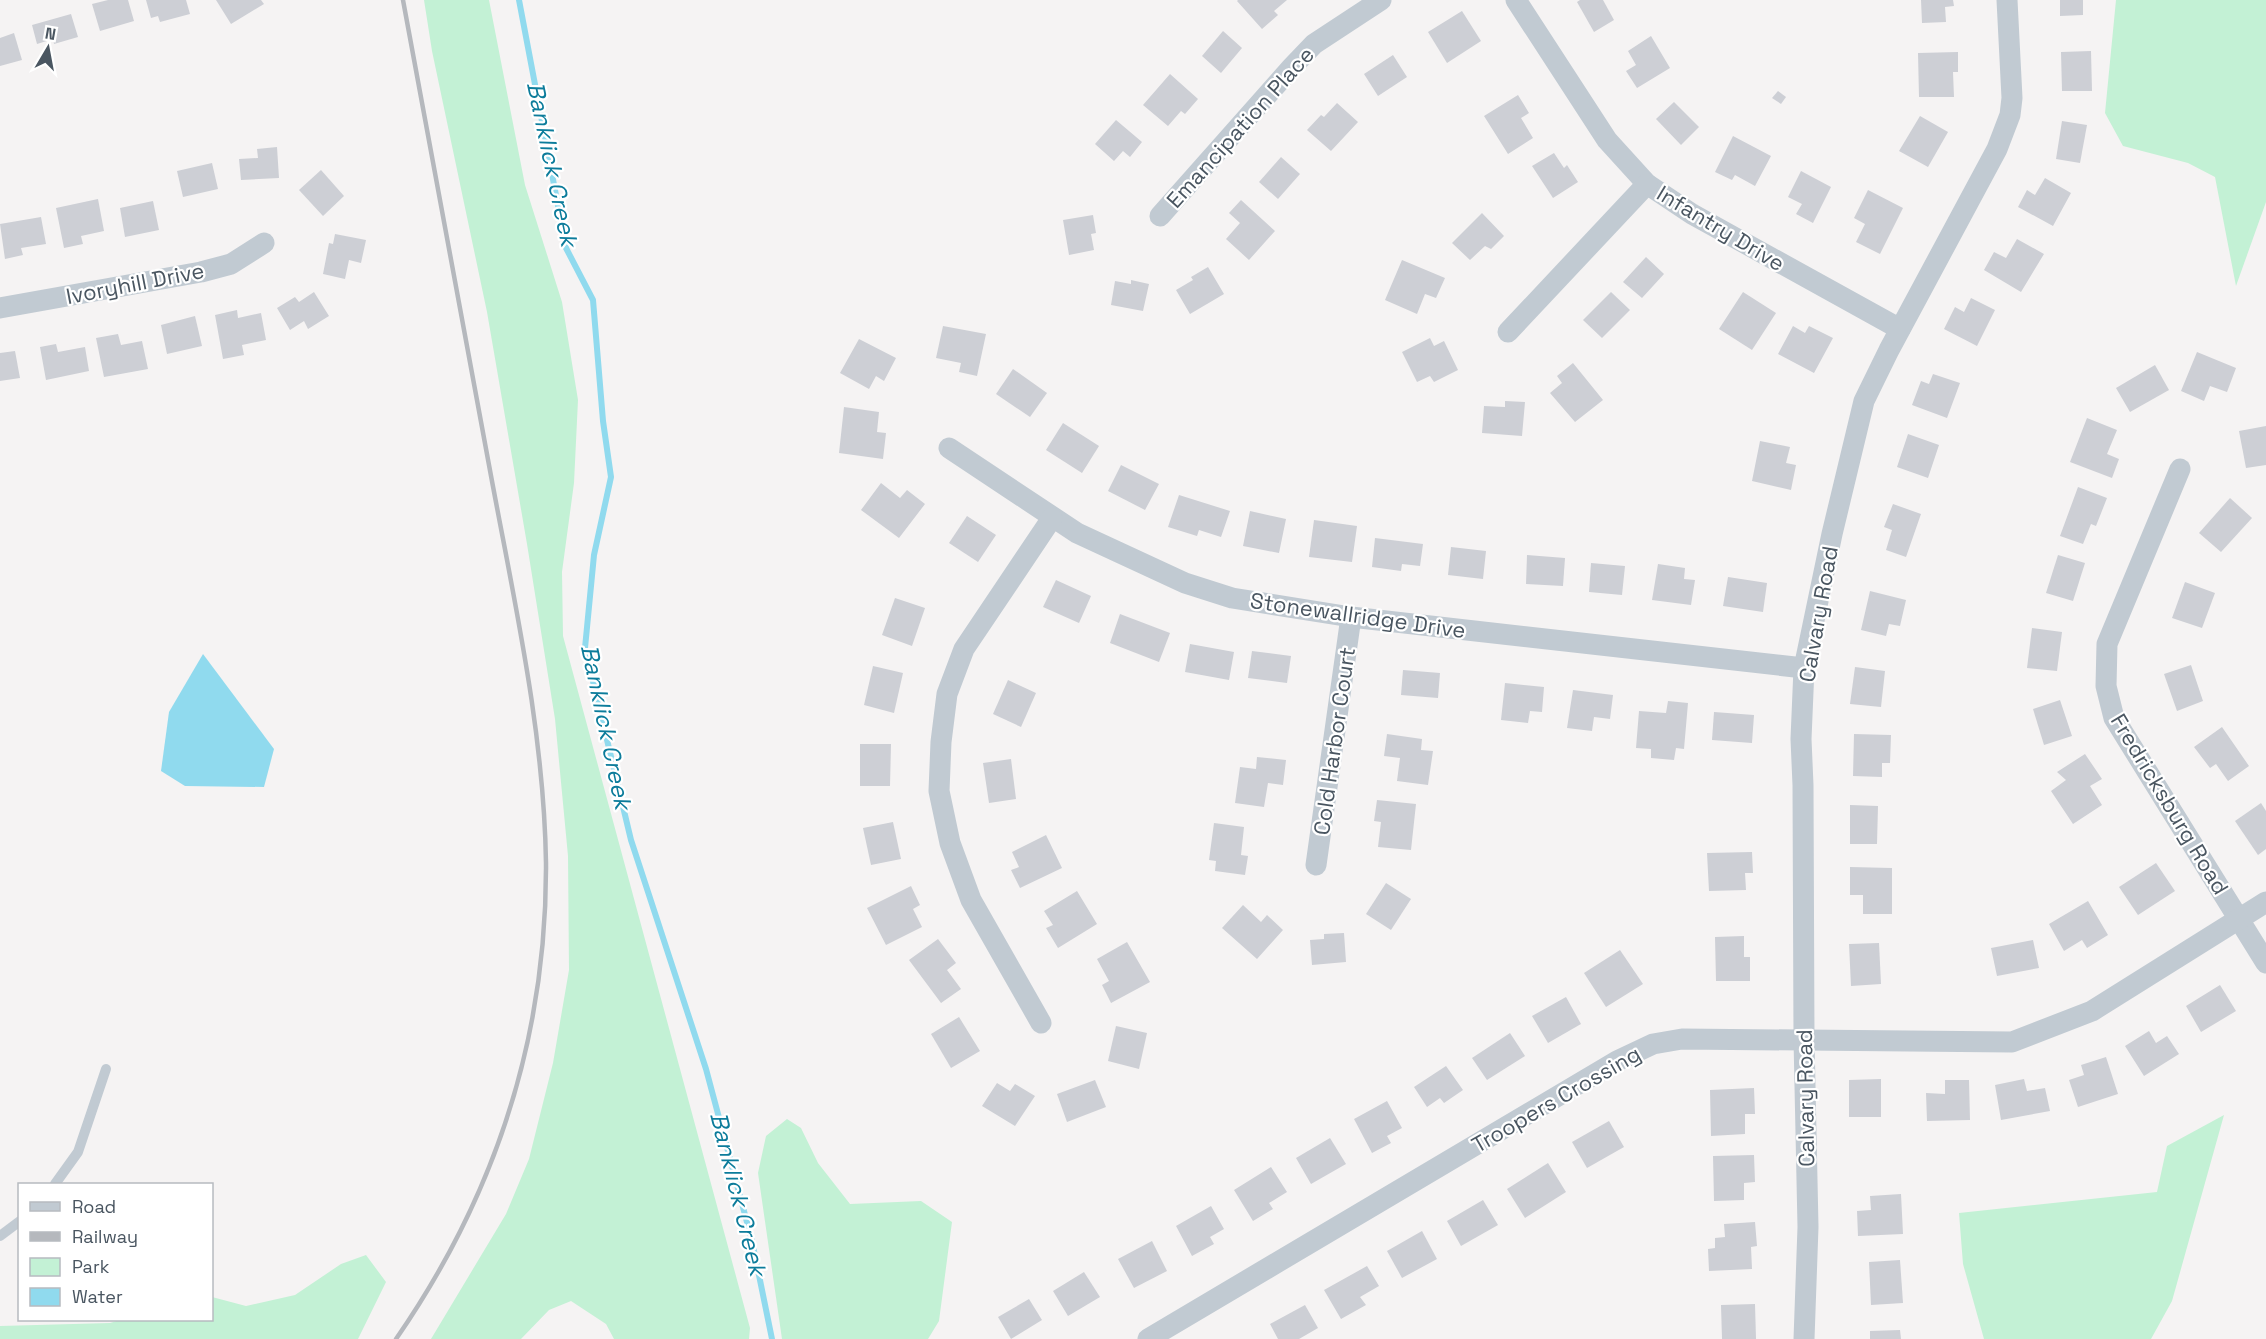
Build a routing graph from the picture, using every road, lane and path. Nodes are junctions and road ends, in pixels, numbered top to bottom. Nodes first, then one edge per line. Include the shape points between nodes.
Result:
1 (1381, 0) edge
2 (1516, 0) edge
3 (2007, 0) edge
4 (1647, 184) junction
5 (1160, 216) dead end
6 (264, 243) dead end
7 (0, 308) edge
8 (1900, 329) junction
9 (1508, 332) dead end
10 (949, 448) dead end
11 (2180, 469) dead end
12 (1053, 518) junction
13 (1351, 617) junction
14 (1804, 668) junction
15 (1316, 865) dead end
16 (2266, 902) edge
17 (2238, 919) junction
18 (2266, 963) edge
19 (1041, 1023) dead end
20 (1804, 1039) junction
21 (106, 1069) dead end
22 (56, 1183) edge
23 (18, 1222) edge
24 (0, 1236) edge
25 (1148, 1339) edge
26 (1804, 1339) edge

1 - 5 street, Emancipation Place via 1314,44
2 - 4 street, Infantry Drive via 1607,140
3 - 8 street, Calvary Road via 2010,115 1997,149
4 - 8 street, Infantry Drive via 1692,214
4 - 9 street
6 - 7 street, Ivoryhill Drive via 231,264 201,272
8 - 14 street, Calvary Road via 1864,400
10 - 12 street, Stonewallridge Drive
11 - 17 street, Fredricksburg Road via 2107,644 2106,686 2115,718
12 - 13 street, Stonewallridge Drive via 1185,584 1232,598
12 - 19 street via 964,649 947,694 939,791 950,843 971,900
13 - 14 street, Stonewallridge Drive
13 - 15 street, Cold Harbor Court
14 - 20 street, Calvary Road
16 - 17 street, Troopers Crossing
17 - 18 street, Fredricksburg Road
17 - 20 street, Troopers Crossing via 2092,1011 2012,1042
20 - 25 street, Troopers Crossing via 1683,1039 1653,1044 1617,1061
20 - 26 street, Calvary Road via 1808,1227
21 - 22 lane via 78,1152
23 - 24 lane

